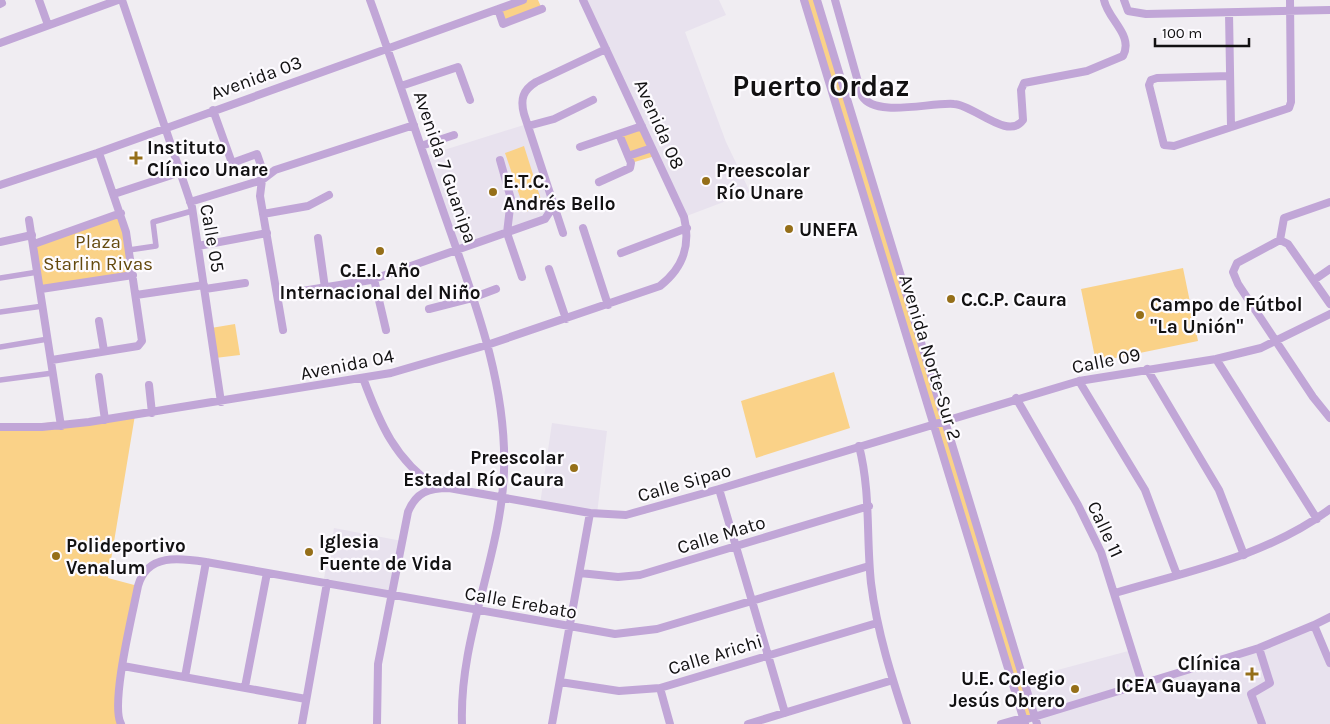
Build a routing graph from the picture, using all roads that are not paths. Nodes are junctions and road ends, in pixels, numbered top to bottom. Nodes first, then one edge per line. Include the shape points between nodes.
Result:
1 (39, 0) edge
2 (120, 0) edge
3 (370, 0) edge
4 (523, 0) edge
5 (583, 0) edge
6 (804, 0) edge
7 (817, 0) edge
8 (835, 0) edge
9 (1104, 0) edge
10 (1124, 0) edge
11 (1290, 0) edge
12 (498, 9) junction
13 (542, 9) dead end
14 (1330, 10) edge
15 (1290, 11) junction
16 (1228, 13) junction
17 (48, 25) junction
18 (0, 43) edge
19 (387, 47) junction
20 (606, 49) junction
21 (1230, 76) junction
22 (401, 86) junction
23 (470, 100) dead end
24 (594, 100) dead end
25 (214, 110) junction
26 (414, 125) junction
27 (528, 126) junction
28 (642, 126) junction
29 (166, 127) junction
30 (1231, 127) junction
31 (619, 134) junction
32 (454, 135) dead end
33 (421, 146) junction
34 (580, 147) dead end
35 (652, 148) junction
36 (99, 152) junction
37 (630, 159) junction
38 (500, 160) dead end
39 (181, 172) junction
40 (263, 179) junction
41 (599, 182) dead end
42 (0, 185) edge
43 (114, 194) junction
44 (329, 195) dead end
45 (190, 202) junction
46 (553, 202) junction
47 (1330, 202) edge
48 (192, 211) junction
49 (121, 213) junction
50 (262, 214) junction
51 (28, 220) dead end
52 (583, 228) dead end
53 (687, 228) junction
54 (266, 233) junction
55 (507, 233) junction
56 (563, 233) dead end
57 (32, 235) junction
58 (318, 238) dead end
59 (1280, 240) junction
60 (0, 242) edge
61 (34, 244) junction
62 (198, 246) junction
63 (129, 250) junction
64 (457, 251) junction
65 (621, 253) dead end
66 (680, 266) joint
67 (549, 269) dead end
68 (1330, 269) edge
69 (38, 272) junction
70 (133, 275) junction
71 (522, 277) dead end
72 (0, 278) edge
73 (374, 279) junction
74 (1314, 280) junction
75 (245, 283) dead end
76 (205, 287) junction
77 (325, 288) junction
78 (41, 289) junction
79 (496, 289) dead end
80 (136, 295) junction
81 (277, 295) junction
82 (472, 298) junction
83 (1330, 304) edge
84 (608, 305) junction
85 (43, 306) junction
86 (429, 309) dead end
87 (0, 312) edge
88 (1330, 314) edge
89 (566, 319) junction
90 (99, 321) dead end
91 (283, 330) dead end
92 (386, 330) dead end
93 (48, 339) junction
94 (1277, 342) junction
95 (487, 345) junction
96 (0, 347) edge
97 (104, 351) junction
98 (52, 360) junction
99 (1216, 360) junction
100 (1147, 369) junction
101 (54, 373) junction
102 (99, 377) dead end
103 (363, 378) junction
104 (0, 380) edge
105 (1079, 381) junction
106 (149, 385) dead end
107 (1016, 398) junction
108 (221, 402) junction
109 (152, 413) junction
110 (1330, 418) edge
111 (105, 420) junction
112 (944, 421) junction
113 (934, 424) junction
114 (61, 426) junction
115 (0, 427) edge
116 (859, 446) junction
117 (437, 488) junction
118 (719, 489) junction
119 (503, 498) junction
120 (869, 506) junction
121 (1330, 509) edge
122 (590, 513) junction
123 (1316, 519) junction
124 (735, 546) junction
125 (1244, 555) junction
126 (206, 562) junction
127 (869, 566) junction
128 (267, 573) junction
129 (580, 573) junction
130 (1177, 575) junction
131 (327, 583) junction
132 (1115, 592) junction
133 (391, 595) junction
134 (751, 601) junction
135 (477, 611) junction
136 (1330, 617) edge
137 (877, 622) junction
138 (1314, 626) junction
139 (570, 627) junction
140 (1259, 648) junction
141 (767, 655) junction
142 (1330, 663) edge
143 (123, 666) junction
144 (185, 676) junction
145 (893, 680) junction
146 (560, 682) junction
147 (1142, 683) junction
148 (245, 687) junction
149 (660, 688) junction
150 (306, 699) junction
151 (785, 713) junction
152 (1036, 720) edge
153 (1023, 723) edge
154 (121, 724) edge
155 (302, 724) edge
156 (377, 724) edge
157 (462, 724) edge
158 (552, 724) edge
159 (670, 724) edge
160 (748, 724) edge
161 (907, 724) edge
162 (1002, 724) edge
163 (1262, 724) edge

1 - 17 street
2 - 17 street
2 - 29 street, Calle 05
3 - 19 street, Avenida 7 Guanipa
4 - 12 street, Avenida 03
5 - 20 street, Avenida 08
6 - 113 street, Avenida Norte-Sur 2
7 - 112 street, Avenida Norte-Sur 2
8 - 9 street via 862,96 867,103 879,108 957,104 975,110 1000,126 1010,127 1023,120 1021,90 1024,83 1088,71 1123,56 1122,30 1108,14
10 - 16 street via 1128,11 1146,14
11 - 15 street
12 - 13 street via 503,24
12 - 19 street, Avenida 03
14 - 15 street
15 - 16 street
15 - 30 street via 1289,108
16 - 21 street
17 - 18 street
19 - 22 street, Avenida 7 Guanipa
19 - 25 street, Avenida 03
20 - 27 street via 529,86 522,104
20 - 28 street, Avenida 08
21 - 30 street
21 - 30 street via 1154,78 1149,85 1164,144 1174,146
22 - 23 street via 458,68
22 - 26 street, Avenida 7 Guanipa
24 - 27 street via 554,119
25 - 29 street, Avenida 03
25 - 40 street via 232,163 257,154
26 - 33 street, Avenida 7 Guanipa
26 - 40 street via 275,170
27 - 46 street
28 - 31 street
28 - 35 street, Avenida 08
29 - 36 street, Avenida 03
29 - 39 street, Calle 05
31 - 34 street
31 - 37 street
32 - 33 street
33 - 64 street, Avenida 7 Guanipa
35 - 37 street
35 - 53 street, Avenida 08
36 - 42 street, Avenida 03
36 - 43 street
37 - 41 street via 628,170
38 - 55 street via 511,200
39 - 43 street
39 - 45 street, Calle 05
40 - 45 street
40 - 50 street via 260,190
43 - 49 street
44 - 50 street via 308,206
45 - 48 street, Calle 05
46 - 55 street via 545,219
46 - 56 street
47 - 59 street via 1284,218
48 - 62 street, Calle 05
48 - 63 street via 153,222 156,246
49 - 61 street
49 - 63 street
50 - 54 street
51 - 57 street
52 - 84 street
53 - 65 street
53 - 66 street, Avenida 08 via 687,248
54 - 62 street
54 - 81 street
55 - 64 street
55 - 71 street
57 - 60 street
57 - 61 street
58 - 77 street
59 - 74 street via 1288,244
59 - 94 street via 1234,267 1238,284
61 - 69 street
62 - 76 street, Calle 05
63 - 70 street
64 - 73 street
64 - 82 street, Avenida 7 Guanipa
66 - 84 street, Avenida 04 via 660,286
67 - 89 street
68 - 74 street
69 - 72 street
69 - 78 street
70 - 78 street
70 - 80 street
73 - 77 street
73 - 92 street
74 - 83 street
75 - 76 street
76 - 80 street
76 - 108 street, Calle 05
77 - 81 street
78 - 85 street
79 - 82 street
80 - 97 street via 143,334 140,344
81 - 91 street
82 - 86 street
82 - 95 street, Avenida 7 Guanipa
84 - 89 street, Avenida 04
85 - 87 street
85 - 93 street
88 - 94 street, Calle 09
89 - 95 street, Avenida 04
90 - 97 street
93 - 96 street
93 - 98 street
94 - 99 street, Calle 09
94 - 110 street
95 - 103 street, Avenida 04 via 416,367
95 - 119 street, Avenida 7 Guanipa via 502,412
97 - 98 street
98 - 101 street
99 - 100 street, Calle 09
99 - 123 street
100 - 105 street, Calle 09
100 - 125 street via 1220,490
101 - 104 street
101 - 114 street
102 - 111 street
103 - 108 street, Avenida 04
103 - 117 street via 387,435 408,464
105 - 107 street, Calle 09
105 - 130 street via 1145,490
106 - 109 street
107 - 112 street, Calle 09
107 - 132 street, Calle 11 via 1086,521
108 - 109 street, Avenida 04
109 - 111 street, Avenida 04
111 - 114 street, Avenida 04
112 - 113 street, Calle Sipao
112 - 152 street, Avenida Norte-Sur 2
113 - 116 street, Calle Sipao
113 - 153 street, Avenida Norte-Sur 2
114 - 115 street, Avenida 04
116 - 118 street, Calle Sipao
116 - 120 street
117 - 119 street, Calle Sipao
117 - 133 street, Calle Sipao via 427,490 412,502
118 - 122 street, Calle Sipao via 626,515
118 - 124 street
119 - 122 street, Calle Sipao
119 - 135 street, Avenida 7 Guanipa
120 - 124 street, Calle Mato
120 - 127 street
121 - 123 street
122 - 129 street
123 - 125 street via 1289,536
124 - 129 street, Calle Mato via 640,575 618,577
124 - 134 street
125 - 130 street
126 - 128 street, Calle Erebato
126 - 143 street, Calle Erebato via 176,558 162,560 140,578
126 - 144 street
127 - 134 street, Calle Erebato
127 - 137 street
128 - 131 street, Calle Erebato
128 - 148 street
129 - 139 street
130 - 132 street
131 - 133 street, Calle Erebato
131 - 150 street
132 - 147 street, Calle 11
133 - 135 street, Calle Erebato
133 - 156 street via 378,664
134 - 139 street, Calle Erebato via 635,633 615,634
134 - 141 street
135 - 139 street, Calle Erebato
135 - 157 street, Avenida 7 Guanipa via 463,680
136 - 138 street
137 - 141 street, Calle Arichi
137 - 145 street
138 - 140 street
138 - 142 street
139 - 146 street
140 - 147 street
140 - 163 street via 1270,682 1251,694
141 - 149 street, Calle Arichi
141 - 151 street
143 - 144 street
143 - 154 street via 117,708
144 - 148 street
145 - 151 street
145 - 161 street
146 - 149 street, Calle Arichi via 619,691
146 - 158 street
147 - 152 street
148 - 150 street
149 - 159 street
150 - 155 street
151 - 160 street
152 - 153 street
153 - 162 street via 1015,720

